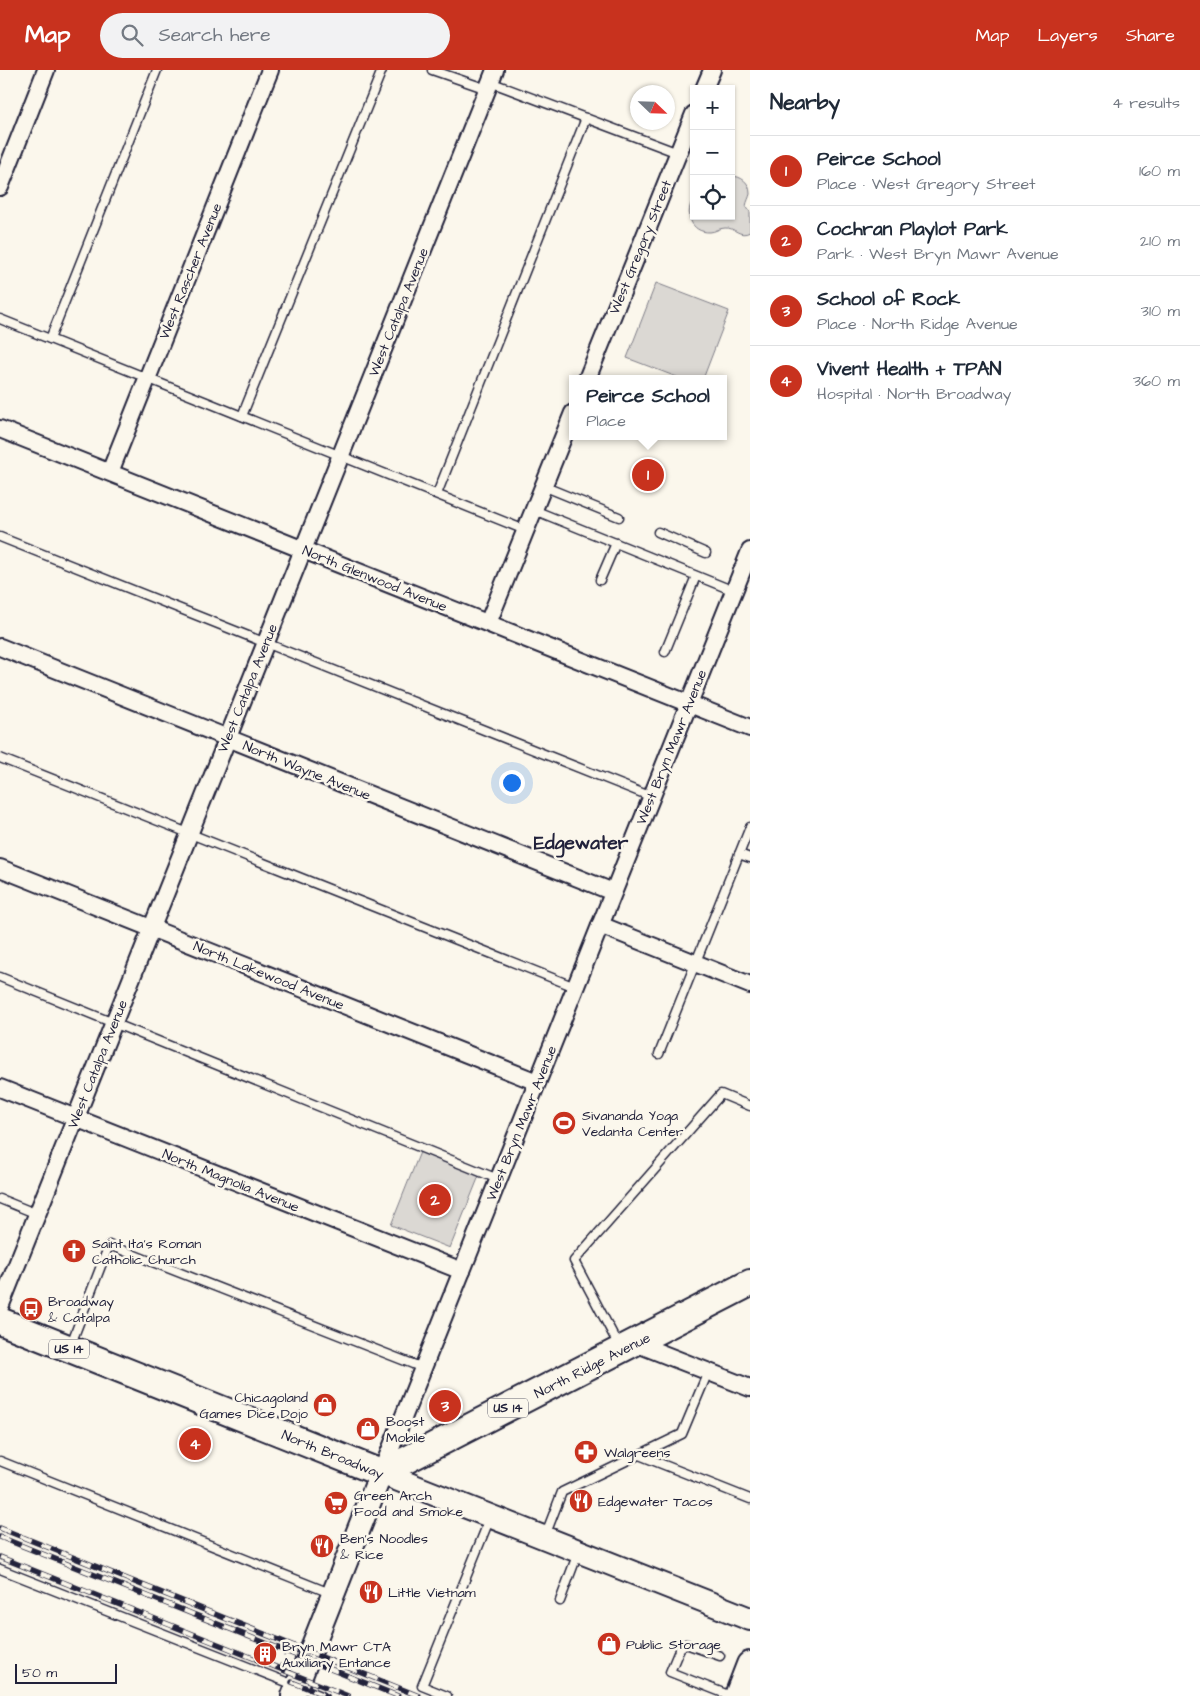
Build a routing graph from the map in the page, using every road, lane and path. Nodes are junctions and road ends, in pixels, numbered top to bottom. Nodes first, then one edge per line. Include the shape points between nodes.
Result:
1 (46, 70) edge
2 (157, 70) edge
3 (270, 70) edge
4 (382, 70) edge
5 (432, 70) edge
6 (712, 70) edge
7 (491, 81) edge
8 (706, 85) edge
9 (586, 118) junction
10 (690, 124) edge
11 (678, 153) junction
12 (0, 187) edge
13 (0, 319) edge
14 (50, 339) junction
15 (589, 375) edge
16 (147, 378) junction
17 (242, 416) junction
18 (569, 422) edge
19 (0, 429) edge
20 (341, 456) junction
21 (110, 472) junction
22 (543, 486) junction
23 (437, 494) junction
24 (534, 510) junction
25 (620, 516) dead end
26 (525, 530) junction
27 (658, 532) dead end
28 (0, 538) edge
29 (616, 543) junction
30 (303, 550) junction
31 (750, 551) edge
32 (706, 552) dead end
33 (696, 576) junction
34 (600, 580) dead end
35 (734, 591) junction
36 (488, 624) junction
37 (266, 643) junction
38 (0, 647) edge
39 (665, 652) dead end
40 (689, 704) junction
41 (750, 728) edge
42 (228, 738) junction
43 (0, 758) edge
44 (652, 796) junction
45 (750, 827) edge
46 (189, 834) junction
47 (739, 854) junction
48 (750, 858) edge
49 (0, 868) edge
50 (613, 892) junction
51 (600, 924) junction
52 (151, 928) junction
53 (696, 963) junction
54 (0, 977) edge
55 (750, 985) edge
56 (575, 987) junction
57 (114, 1023) junction
58 (659, 1054) dead end
59 (537, 1082) junction
60 (0, 1088) edge
61 (750, 1106) edge
62 (75, 1118) junction
63 (498, 1179) junction
64 (0, 1200) edge
65 (37, 1214) junction
66 (462, 1271) junction
67 (750, 1283) edge
68 (0, 1307) edge
69 (0, 1322) edge
70 (628, 1346) junction
71 (69, 1349) junction
72 (423, 1368) junction
73 (708, 1372) junction
74 (750, 1388) edge
75 (640, 1455) junction
76 (0, 1461) edge
77 (381, 1473) junction
78 (750, 1499) edge
79 (491, 1517) junction
80 (544, 1538) junction
81 (578, 1551) junction
82 (0, 1569) edge
83 (333, 1594) junction
84 (560, 1601) dead end
85 (750, 1619) edge
86 (720, 1656) dead end
87 (750, 1666) edge
88 (295, 1691) edge
89 (322, 1696) edge
90 (447, 1696) edge
91 (731, 1696) edge
92 (738, 1696) edge

1 - 12 street
2 - 14 lane
3 - 16 street, West Rascher Avenue
4 - 17 lane
5 - 7 lane
6 - 8 street
7 - 9 lane
7 - 20 street, West Catalpa Avenue
9 - 11 lane
9 - 23 lane
10 - 11 street, West Gregory Street
11 - 15 street, West Gregory Street
13 - 14 lane
14 - 16 lane
16 - 17 lane
16 - 21 street, West Rascher Avenue
17 - 20 lane
18 - 22 street
19 - 21 street, North Glenwood Avenue
20 - 23 lane
20 - 30 street, West Catalpa Avenue
21 - 30 street, North Glenwood Avenue
22 - 24 street
22 - 25 lane
23 - 26 lane
24 - 26 street
24 - 29 lane
26 - 36 street
27 - 32 lane
28 - 37 lane
29 - 33 lane
29 - 34 lane
30 - 36 street, North Glenwood Avenue
30 - 37 street, West Catalpa Avenue
31 - 35 street, West Bryn Mawr Avenue
33 - 35 lane
33 - 39 lane
35 - 40 street, West Bryn Mawr Avenue
36 - 40 street, North Glenwood Avenue
37 - 42 street, West Catalpa Avenue
37 - 44 lane
38 - 42 street, North Wayne Avenue
40 - 41 street, North Glenwood Avenue
40 - 44 street, West Bryn Mawr Avenue
42 - 46 street, West Catalpa Avenue
42 - 50 street, North Wayne Avenue
43 - 46 lane
44 - 50 street, West Bryn Mawr Avenue
45 - 47 lane
46 - 52 street, West Catalpa Avenue
46 - 56 lane
47 - 48 lane
47 - 53 lane
49 - 52 street, North Lakewood Avenue
50 - 51 street, West Bryn Mawr Avenue
51 - 53 street
51 - 56 street, West Bryn Mawr Avenue
52 - 57 street, West Catalpa Avenue
52 - 59 street, North Lakewood Avenue
53 - 55 street
53 - 58 lane
54 - 57 lane
56 - 59 street, West Bryn Mawr Avenue
57 - 62 street, West Catalpa Avenue
57 - 63 lane
59 - 63 street, West Bryn Mawr Avenue
60 - 62 street, North Magnolia Avenue
61 - 70 lane via 721,1094 574,1261
62 - 65 street, West Catalpa Avenue
62 - 66 street, North Magnolia Avenue
63 - 66 street, West Bryn Mawr Avenue
64 - 65 lane
65 - 68 street, West Catalpa Avenue
66 - 72 street, West Bryn Mawr Avenue
67 - 70 main road, North Ridge Avenue / US 14
69 - 71 main road, North Broadway / US 14
70 - 73 street
70 - 77 main road, North Ridge Avenue / US 14
71 - 72 lane via 109,1245
71 - 77 main road, North Broadway / US 14
72 - 77 street, West Bryn Mawr Avenue
73 - 74 street
73 - 75 lane via 682,1434
75 - 78 lane
75 - 80 lane via 562,1492
76 - 83 lane
77 - 79 main road, North Broadway
77 - 83 main road, West Bryn Mawr Avenue
79 - 80 main road, North Broadway
79 - 90 lane via 422,1686
80 - 81 main road, North Broadway
81 - 84 lane
81 - 85 main road, North Broadway
82 - 88 lane
83 - 88 main road, West Bryn Mawr Avenue
86 - 91 lane via 686,1644 680,1648 670,1672
87 - 92 main road
88 - 89 lane

